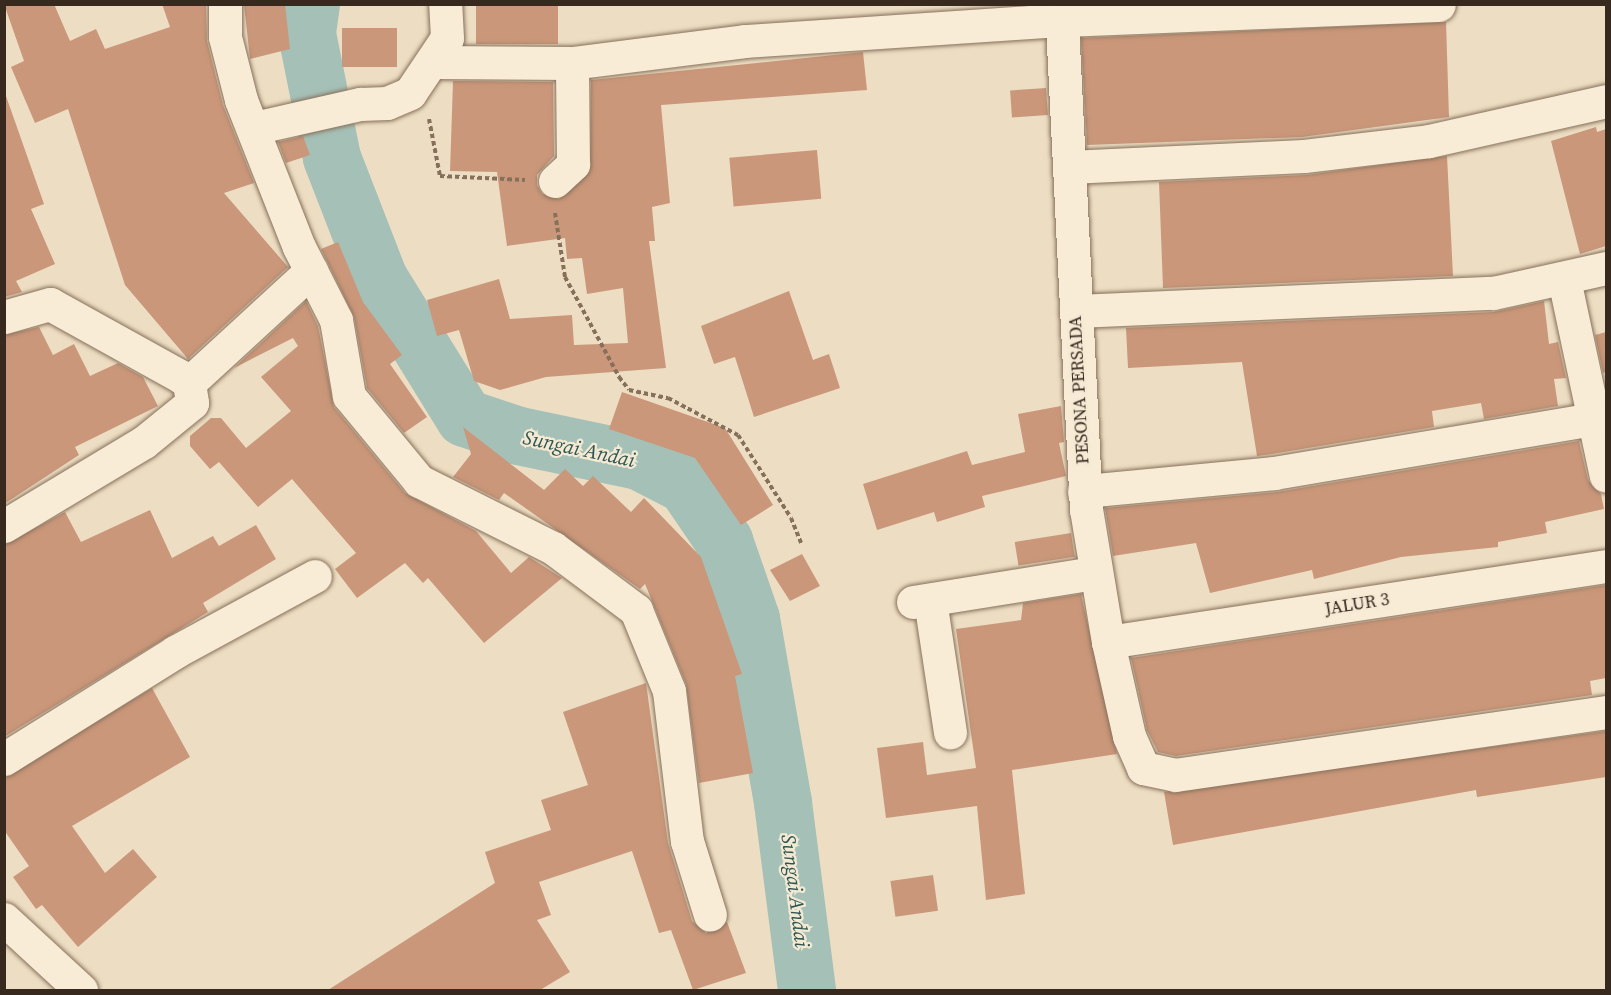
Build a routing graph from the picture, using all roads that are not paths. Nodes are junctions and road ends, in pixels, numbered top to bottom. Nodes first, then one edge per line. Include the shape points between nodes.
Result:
1 (225, 4) edge
2 (445, 4) edge
3 (1439, 5) edge
4 (1061, 12) edge
5 (572, 63) junction
6 (428, 72) junction
7 (1606, 102) edge
8 (262, 126) junction
9 (1069, 167) junction
10 (555, 181) road end
11 (1606, 268) edge
12 (310, 271) junction
13 (1564, 279) junction
14 (1076, 311) junction
15 (4, 317) edge
16 (189, 383) junction
17 (1601, 418) edge
18 (1606, 476) edge
19 (1084, 491) junction
20 (4, 526) edge
21 (1606, 566) edge
22 (1095, 573) junction
23 (315, 576) dead end
24 (1108, 642) junction
25 (1606, 712) edge
26 (950, 733) dead end
27 (4, 759) edge
28 (710, 915) dead end
29 (4, 919) edge
30 (81, 990) edge

1 - 8 street via 225,37
2 - 6 street via 447,38
3 - 4 street
4 - 5 street via 745,41
4 - 9 street, PESONA PERSADA
5 - 6 street
5 - 10 street via 573,165
6 - 8 street via 387,103 360,104
7 - 9 street via 1429,141 1304,156
8 - 12 street
9 - 14 street, PESONA PERSADA
11 - 13 street
12 - 16 street
12 - 28 street via 336,320 349,396 419,481 553,548 636,610 669,691 687,841
13 - 14 street via 1493,292
13 - 17 street
14 - 19 street, PESONA PERSADA
15 - 16 street via 50,304
16 - 20 street via 192,403 183,413
17 - 18 street
17 - 19 street via 1274,473
19 - 22 street, PESONA PERSADA
21 - 24 street, JALUR 3
22 - 24 street, PESONA PERSADA
22 - 26 street via 922,601
23 - 27 street via 175,652
24 - 25 street, PESONA PERSADA via 1129,736 1143,768 1175,775
29 - 30 street

